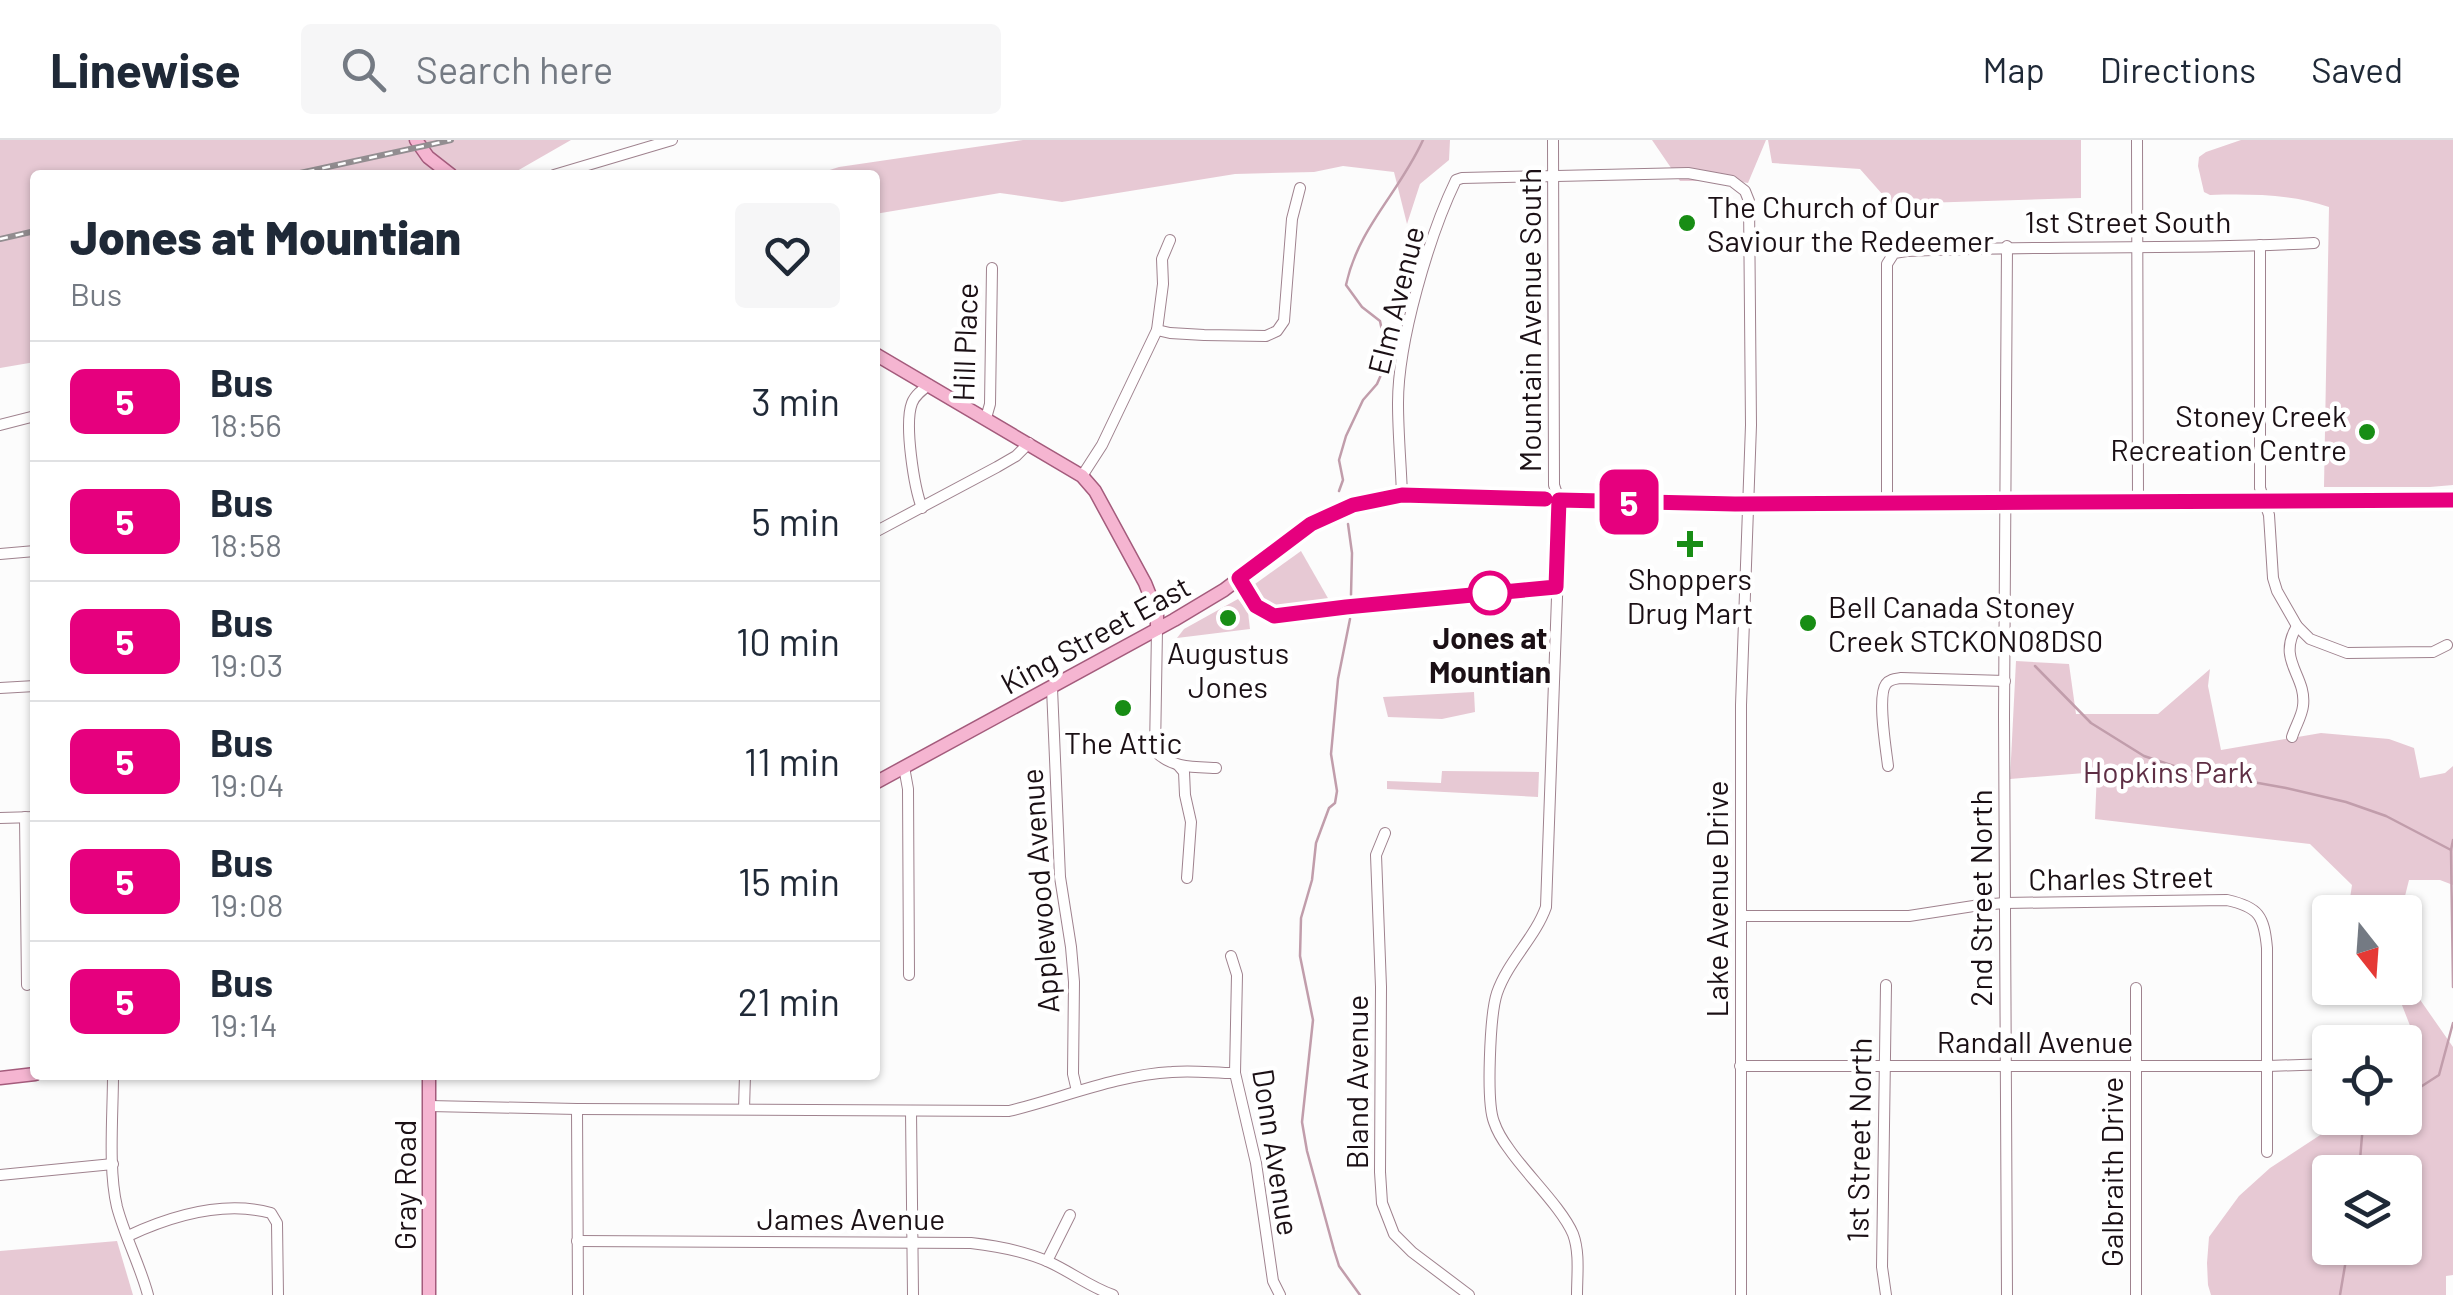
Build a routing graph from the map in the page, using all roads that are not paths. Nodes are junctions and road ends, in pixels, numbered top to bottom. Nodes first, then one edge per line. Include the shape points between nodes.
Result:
1 (416, 140) edge
2 (672, 140) edge
3 (1553, 140) edge
4 (2137, 140) edge
5 (444, 170) edge
6 (571, 170) edge
7 (1553, 176) junction
8 (1300, 188) dead end
9 (1170, 240) dead end
10 (2314, 242) dead end
11 (2260, 245) junction
12 (2007, 246) junction
13 (2137, 248) junction
14 (992, 268) dead end
15 (1157, 330) junction
16 (880, 357) edge
17 (928, 385) junction
18 (30, 417) edge
19 (986, 418) junction
20 (0, 425) edge
21 (1029, 443) junction
22 (1082, 476) junction
23 (1402, 495) junction
24 (1559, 500) junction
25 (2138, 500) junction
26 (2264, 500) junction
27 (2453, 500) edge
28 (2005, 501) junction
29 (1887, 503) junction
30 (1747, 504) junction
31 (922, 508) junction
32 (880, 529) edge
33 (30, 551) edge
34 (0, 554) edge
35 (1239, 578) junction
36 (1556, 587) junction
37 (1356, 606) dead end
38 (1316, 612) dead end
39 (2297, 626) junction
40 (1157, 629) junction
41 (2447, 645) dead end
42 (2005, 680) junction
43 (30, 686) edge
44 (0, 688) edge
45 (1052, 688) junction
46 (2292, 737) dead end
47 (1178, 766) junction
48 (1888, 766) dead end
49 (904, 767) junction
50 (1216, 768) dead end
51 (880, 780) edge
52 (30, 817) edge
53 (0, 818) edge
54 (1384, 834) dead end
55 (1187, 878) dead end
56 (2005, 904) junction
57 (1740, 916) junction
58 (1231, 956) dead end
59 (909, 975) dead end
60 (1886, 985) dead end
61 (27, 986) dead end
62 (2136, 988) dead end
63 (2312, 1065) edge
64 (1740, 1066) junction
65 (1884, 1066) junction
66 (2006, 1066) junction
67 (2137, 1066) junction
68 (2268, 1066) junction
69 (1236, 1073) junction
70 (30, 1075) edge
71 (0, 1078) edge
72 (113, 1080) edge
73 (429, 1080) edge
74 (745, 1080) edge
75 (1077, 1091) junction
76 (429, 1106) junction
77 (576, 1109) junction
78 (744, 1109) junction
79 (911, 1111) junction
80 (2267, 1152) dead end
81 (114, 1164) junction
82 (0, 1176) edge
83 (1070, 1215) dead end
84 (128, 1236) junction
85 (577, 1240) junction
86 (912, 1243) junction
87 (1047, 1261) junction
88 (148, 1295) edge
89 (278, 1295) edge
90 (428, 1295) edge
91 (578, 1295) edge
92 (913, 1295) edge
93 (1113, 1295) edge
94 (1280, 1295) edge
95 (1469, 1295) edge
96 (1577, 1295) edge
97 (1740, 1295) edge
98 (1886, 1295) edge
99 (2007, 1295) edge
100 (2136, 1295) edge

1 - 5 main road
2 - 6 street
3 - 7 street, Mountain Avenue South
4 - 13 street
7 - 23 street, Elm Avenue via 1456,180 1423,272 1402,363
7 - 24 street, Mountain Avenue South
7 - 30 street, Lake Avenue Drive via 1688,173 1732,181 1745,191 1751,257
8 - 15 street via 1284,321 1277,331 1204,336
9 - 15 street via 1162,259
10 - 11 street, 1st Street South
11 - 13 street, 1st Street South
11 - 26 street
12 - 13 street, 1st Street South
12 - 28 street, 2nd Street North
12 - 29 street, 1st Street South via 1907,251 1888,264
13 - 25 street
14 - 19 street, Hill Place
15 - 22 street
16 - 17 main road
17 - 19 main road
17 - 31 street via 910,418 914,488
18 - 20 street
19 - 21 main road
21 - 22 main road
21 - 31 street
22 - 40 main road via 1145,583 1158,613
23 - 24 main road, King Street East
23 - 35 main road, King Street East via 1353,505 1311,524
24 - 30 main road, King Street East
24 - 36 street, Mountain Avenue South
25 - 26 main road, King Street East
25 - 28 main road, King Street East
26 - 27 main road, King Street East
26 - 39 street via 2272,578
28 - 29 main road, King Street East
28 - 42 street, 2nd Street North
29 - 30 main road, King Street East
30 - 57 street, Lake Avenue Drive
31 - 32 street
33 - 34 street
35 - 38 street via 1265,614
35 - 40 main road, King Street East
36 - 37 street
36 - 96 street, Mountain Avenue South via 1546,907 1496,996 1490,1102 1508,1148 1572,1231
39 - 41 street via 2310,639 2347,653 2433,652
39 - 46 street via 2289,655 2303,705
40 - 45 main road, King Street East
40 - 47 street via 1155,751
42 - 48 street via 1890,680 1883,699
42 - 56 street, 2nd Street North
43 - 44 street
45 - 49 main road, King Street East
45 - 75 street, Applewood Avenue
47 - 50 street
47 - 55 street via 1191,822
49 - 51 main road, King Street East
49 - 59 street
52 - 53 street
52 - 61 street
54 - 95 street, Bland Avenue via 1376,855 1382,1203 1394,1234
56 - 57 street, Charles Street via 1909,916
56 - 66 street, 2nd Street North
56 - 68 street, Charles Street via 2227,900 2252,907 2266,928
57 - 64 street, Lake Avenue Drive
58 - 69 street, Donn Avenue via 1237,976
60 - 65 street, 1st Street North
62 - 67 street, Galbraith Drive
63 - 68 street, Randall Avenue
64 - 65 street, Randall Avenue
64 - 97 street, Lake Avenue Drive
65 - 66 street, Randall Avenue
65 - 98 street, 1st Street North
66 - 67 street, Randall Avenue
66 - 99 street, 2nd Street North
67 - 68 street, Randall Avenue
67 - 100 street, Galbraith Drive
68 - 80 street, Charles Street
69 - 75 street via 1173,1071
69 - 94 street, Donn Avenue
70 - 71 main road
72 - 81 street
73 - 76 main road, Gray Road
74 - 78 street
75 - 79 street via 1009,1111
76 - 77 street
76 - 90 main road, Gray Road
77 - 78 street
77 - 85 street
78 - 79 street
79 - 86 street
81 - 82 street
81 - 84 street
83 - 87 street
84 - 88 street
84 - 89 street via 177,1215 271,1213
85 - 86 street, James Avenue
85 - 91 street
86 - 87 street, James Avenue via 1000,1246
86 - 92 street
87 - 93 street, James Avenue

